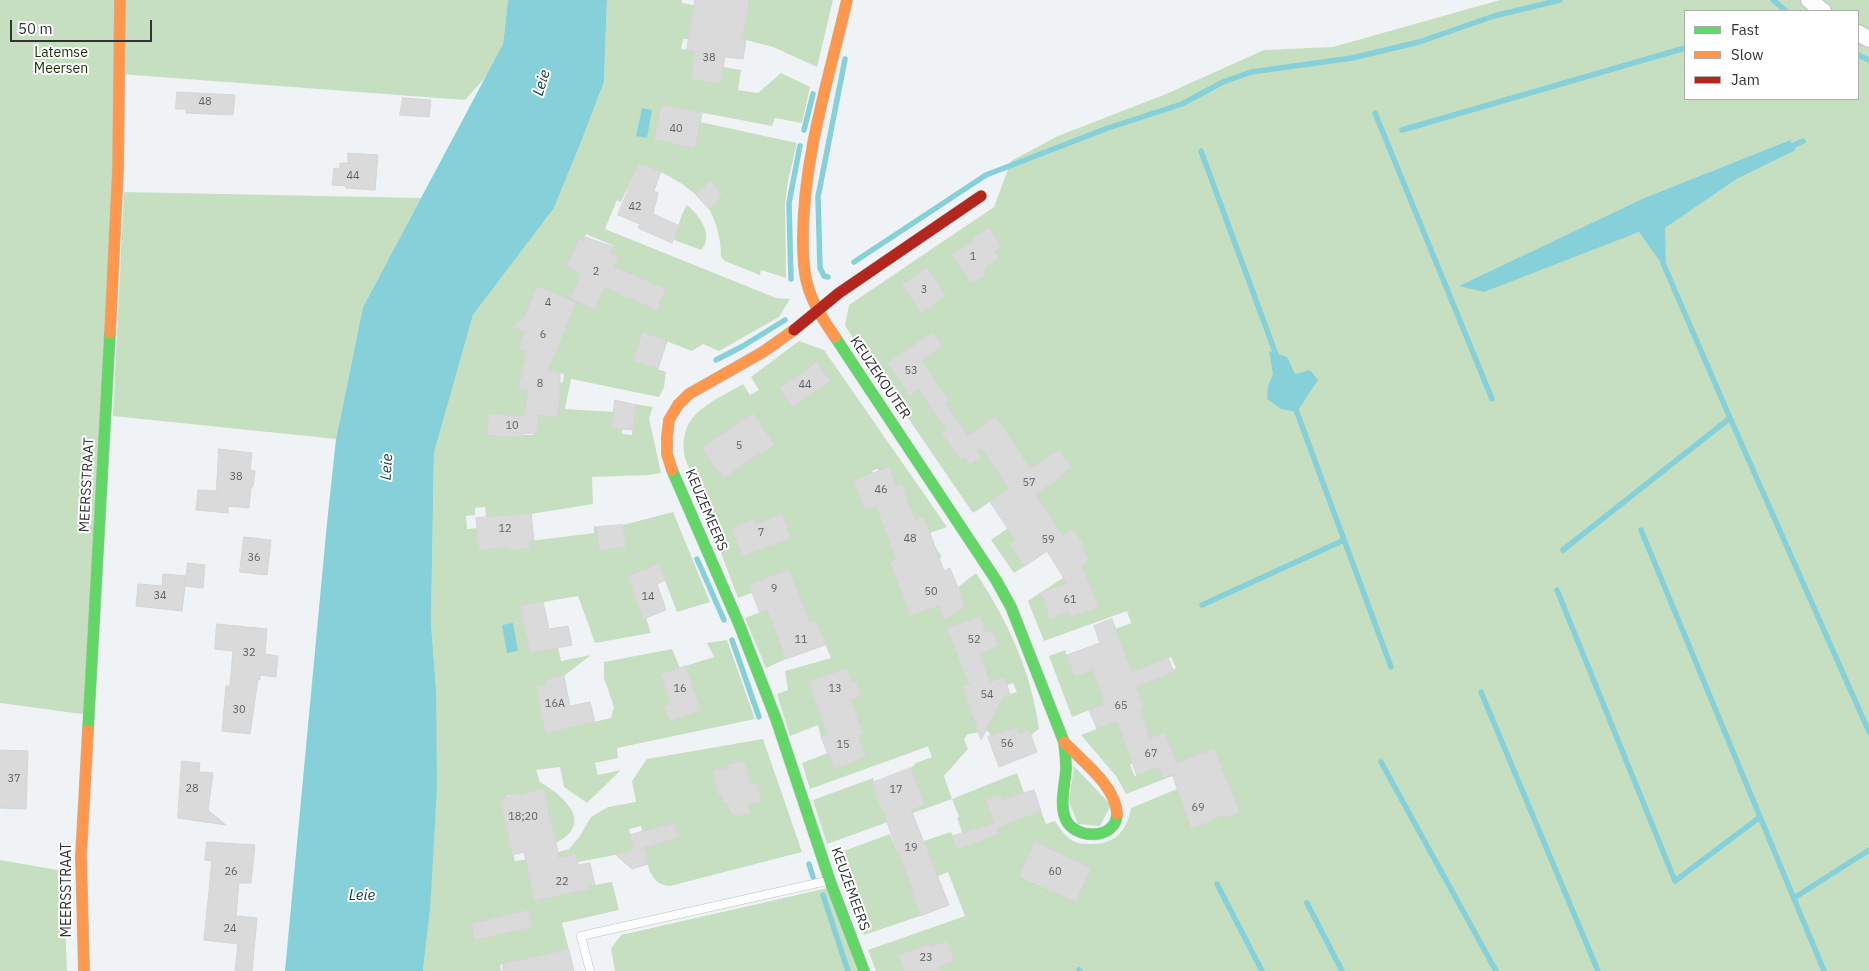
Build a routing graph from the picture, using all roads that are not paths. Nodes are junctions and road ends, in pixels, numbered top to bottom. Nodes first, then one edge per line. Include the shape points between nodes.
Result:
1 (120, 0) edge
2 (847, 0) edge
3 (1809, 0) edge
4 (1821, 10) edge
5 (981, 196) dead end
6 (818, 309) junction
7 (1064, 742) junction
8 (830, 881) junction
9 (84, 971) edge
10 (590, 971) edge
11 (864, 971) edge

1 - 9 street, MEERSSTRAAT via 114,266 81,856
2 - 6 street, KEUZEKOUTER via 814,140 805,198 805,275
3 - 4 street
5 - 6 street, KEUZEMEERS
6 - 7 street, KEUZEKOUTER via 996,580 1011,607
6 - 8 street, KEUZEMEERS via 763,352 689,394 669,420 667,454 776,719
7 - 7 street, KEUZEKOUTER via 1115,798 1118,819 1102,834 1080,832 1067,822 1063,805
8 - 10 lane via 581,936
8 - 11 street, KEUZEMEERS

